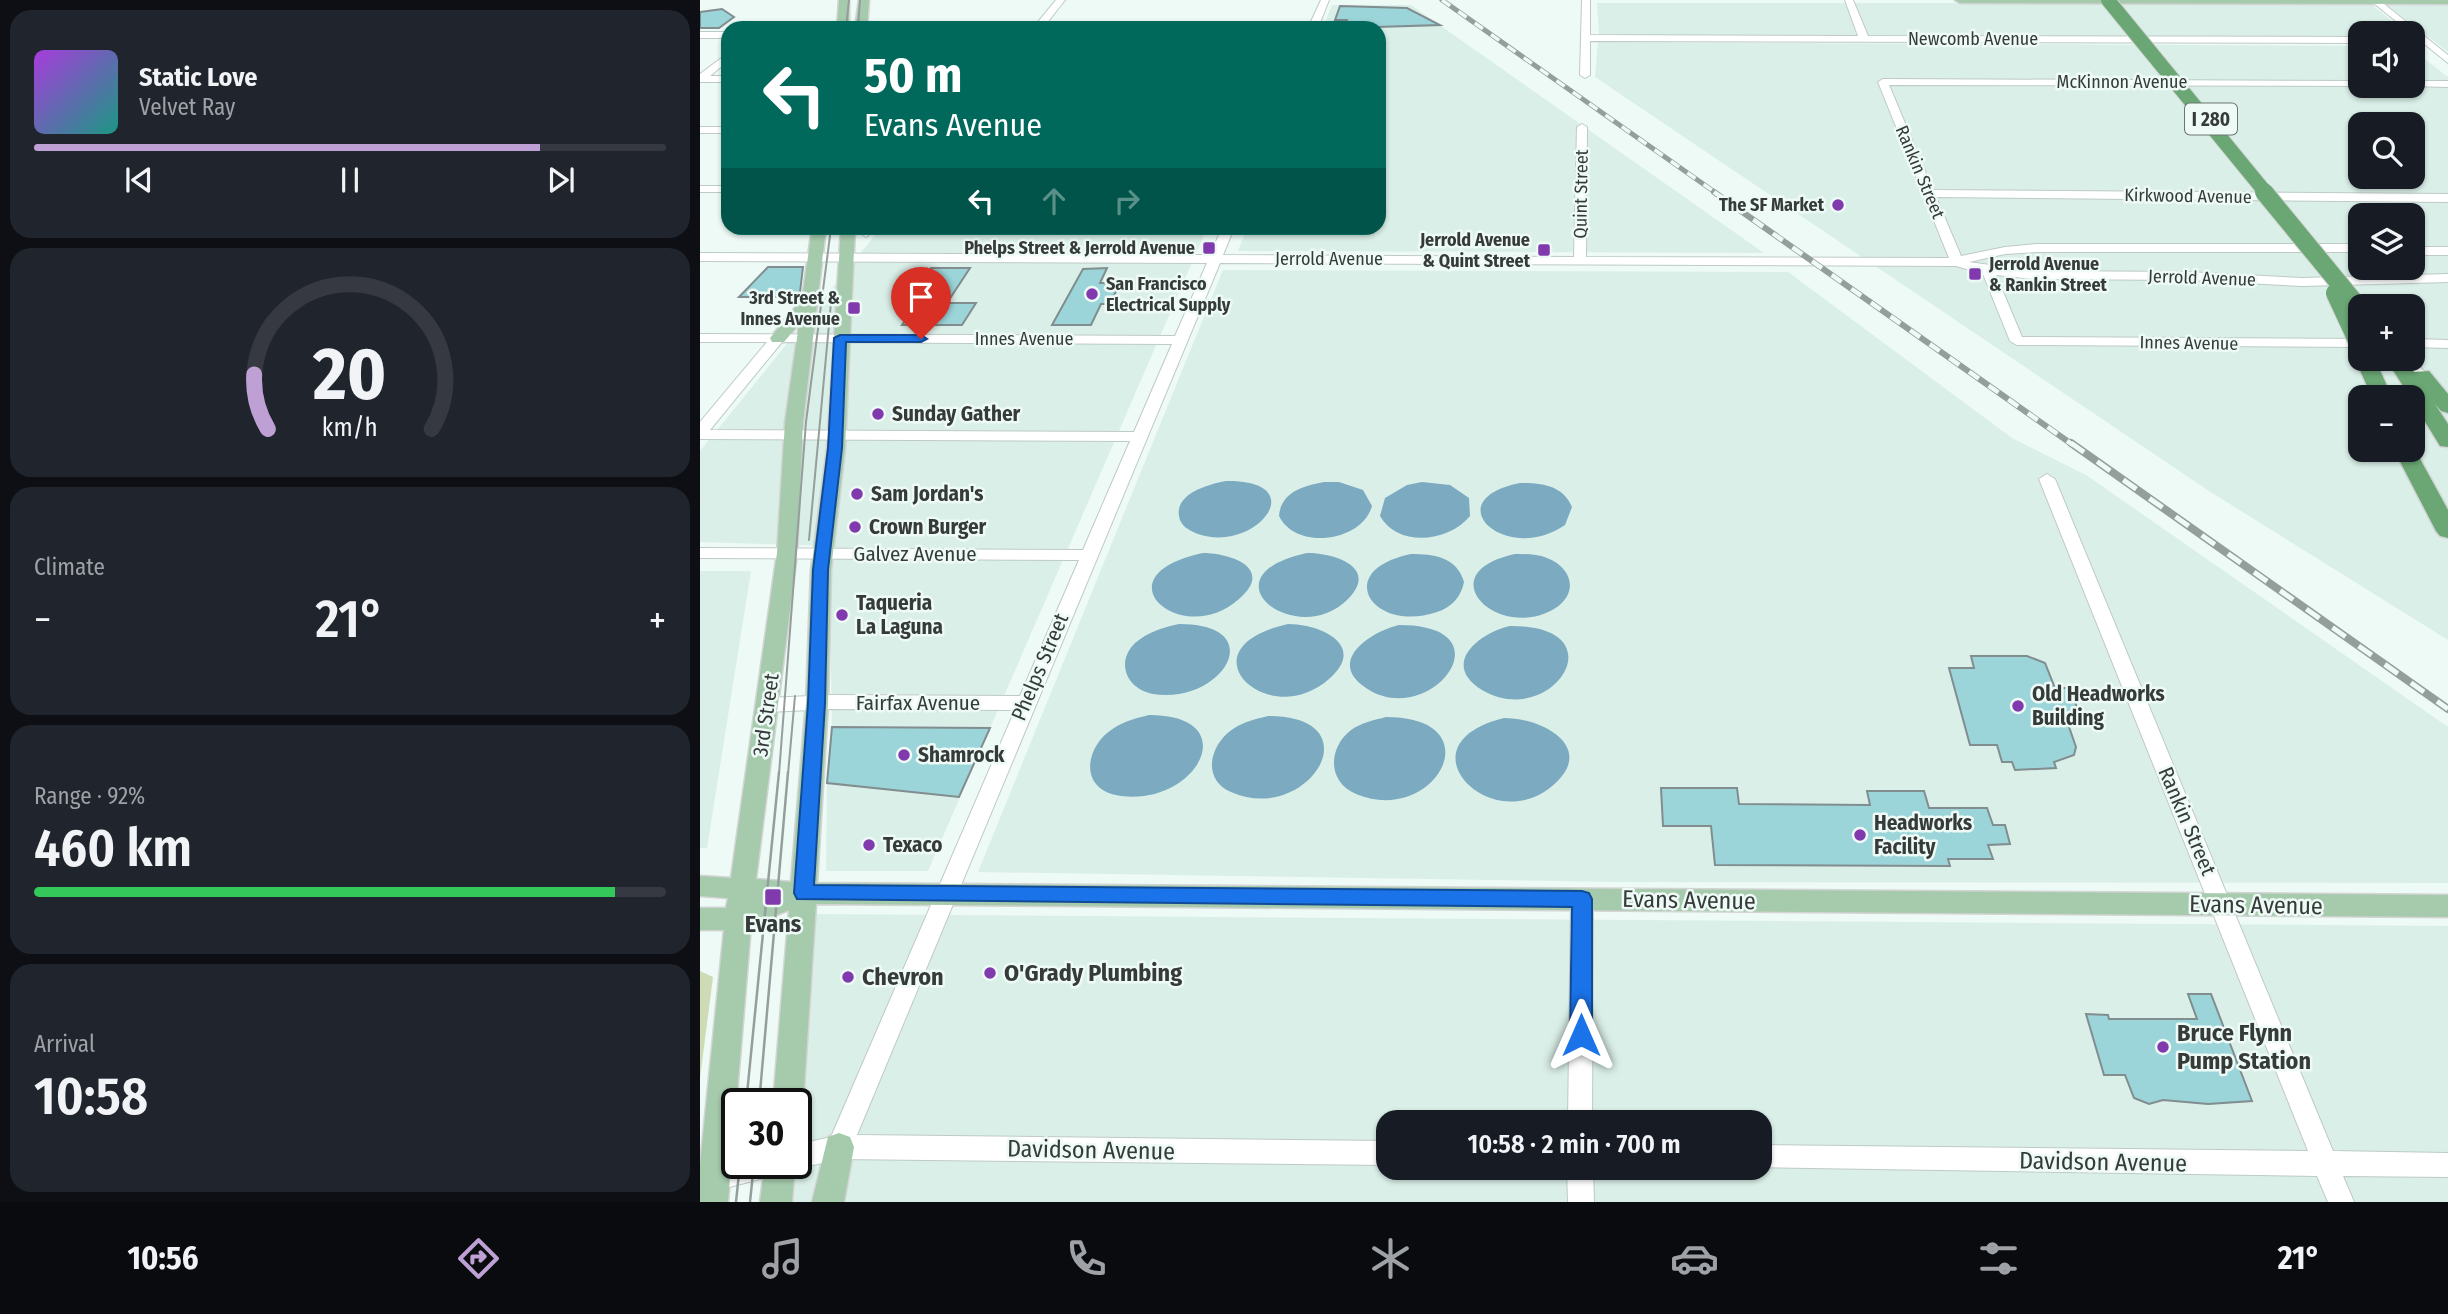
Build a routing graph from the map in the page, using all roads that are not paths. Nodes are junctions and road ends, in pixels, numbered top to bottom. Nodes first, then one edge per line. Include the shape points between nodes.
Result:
1 (844, 0) edge
2 (864, 0) edge
3 (1061, 0) edge
4 (1325, 0) edge
5 (1586, 0) edge
6 (1849, 0) edge
7 (1961, 0) edge
8 (2112, 0) edge
9 (2131, 0) edge
10 (2181, 0) edge
11 (2375, 1) edge
12 (2448, 1) edge
13 (843, 21) edge
14 (862, 21) edge
15 (1044, 21) edge
16 (1316, 21) edge
17 (2400, 21) edge
18 (700, 35) edge
19 (721, 35) edge
20 (1585, 38) junction
21 (1864, 38) junction
22 (2146, 40) junction
23 (2348, 40) edge
24 (2425, 41) edge
25 (2448, 41) edge
26 (2425, 42) edge
27 (2448, 60) edge
28 (721, 62) edge
29 (1585, 75) dead end
30 (700, 79) edge
31 (721, 79) edge
32 (1883, 82) joint
33 (2181, 82) junction
34 (2348, 84) edge
35 (2425, 84) edge
36 (2448, 85) edge
37 (2201, 107) junction
38 (1582, 127) dead end
39 (700, 130) edge
40 (721, 130) edge
41 (700, 190) edge
42 (721, 190) edge
43 (2268, 190) dead end
44 (1929, 193) junction
45 (2448, 198) edge
46 (2280, 205) dead end
47 (2292, 225) junction
48 (819, 235) edge
49 (848, 235) edge
50 (864, 235) edge
51 (1225, 235) edge
52 (2316, 246) junction
53 (2348, 247) edge
54 (2425, 251) edge
55 (2448, 251) edge
56 (847, 252) junction
57 (1994, 253) junction
58 (700, 257) edge
59 (817, 257) junction
60 (1214, 259) junction
61 (1580, 261) junction
62 (1957, 262) junction
63 (1995, 271) junction
64 (2448, 278) edge
65 (2345, 282) junction
66 (2352, 294) edge
67 (2352, 294) edge
68 (2354, 294) edge
69 (812, 297) junction
70 (2348, 321) edge
71 (700, 338) edge
72 (778, 338) junction
73 (805, 338) junction
74 (840, 338) junction
75 (1180, 340) junction
76 (2348, 343) edge
77 (2425, 343) edge
78 (2448, 344) edge
79 (2404, 371) edge
80 (2417, 371) edge
81 (2448, 408) edge
82 (700, 433) edge
83 (794, 435) junction
84 (835, 435) junction
85 (1139, 436) junction
86 (2448, 441) edge
87 (2411, 462) edge
88 (2047, 479) dead end
89 (2448, 531) edge
90 (700, 553) edge
91 (787, 553) junction
92 (824, 553) junction
93 (1088, 555) junction
94 (817, 703) junction
95 (1025, 703) junction
96 (768, 705) junction
97 (700, 886) edge
98 (743, 887) junction
99 (804, 893) junction
100 (943, 895) junction
101 (1582, 899) junction
102 (2221, 904) junction
103 (2448, 906) edge
104 (700, 919) edge
105 (738, 919) junction
106 (789, 1088) edge
107 (1580, 1110) edge
108 (839, 1147) junction
109 (812, 1153) edge
110 (1376, 1153) edge
111 (1772, 1157) edge
112 (2327, 1165) junction
113 (2448, 1165) edge
114 (739, 1179) edge
115 (778, 1179) edge
116 (1580, 1180) edge
117 (713, 1191) edge
118 (776, 1202) edge
119 (828, 1202) edge
120 (1581, 1202) edge
121 (2341, 1202) edge

1 - 13 main road
2 - 14 main road
3 - 15 street
4 - 16 street
5 - 20 street
6 - 21 street
7 - 8 main road
8 - 9 main road
8 - 22 street
8 - 37 highway, I 280, bridge
8 - 47 highway, I 280, bridge
9 - 10 main road
10 - 11 main road
11 - 12 main road
11 - 17 street
18 - 19 street
20 - 21 street, Newcomb Avenue
20 - 29 street
21 - 22 street, Newcomb Avenue
22 - 23 street, Newcomb Avenue
22 - 33 street
24 - 25 street
26 - 27 street
28 - 30 street
30 - 31 street
32 - 33 street, McKinnon Avenue
32 - 44 street, Rankin Street
33 - 34 street, McKinnon Avenue
33 - 37 street
35 - 36 street
37 - 43 street
37 - 66 highway, I 280, bridge
38 - 61 street, Quint Street
39 - 40 street
41 - 42 street
44 - 45 street, Kirkwood Avenue
44 - 62 street, Rankin Street
46 - 52 street
47 - 67 highway, I 280, bridge
47 - 70 highway, bridge via 2331,284
48 - 59 main road, 3rd Street
49 - 56 main road
50 - 56 main road
51 - 60 street, Phelps Street
52 - 53 street, Jerrold Avenue
52 - 57 street, Jerrold Avenue
52 - 65 street
54 - 55 street
56 - 59 street, Jerrold Avenue
56 - 60 street, Jerrold Avenue
56 - 74 main road
57 - 62 street, Jerrold Avenue
57 - 63 street
58 - 59 street, Jerrold Avenue
59 - 69 main road, 3rd Street
60 - 61 street, Jerrold Avenue
60 - 75 street, Phelps Street
61 - 62 street, Jerrold Avenue
62 - 63 street, Jerrold Avenue
63 - 65 street, Jerrold Avenue
63 - 76 street, Innes Avenue via 2017,341
64 - 65 street, Jerrold Avenue
65 - 68 street
69 - 72 main road
69 - 73 main road, 3rd Street
71 - 72 street, Innes Avenue
72 - 73 street, Innes Avenue
72 - 82 street
73 - 74 street, Innes Avenue
73 - 83 main road, 3rd Street
74 - 75 street, Innes Avenue
74 - 84 main road
75 - 85 street, Phelps Street
77 - 78 street
79 - 86 highway
80 - 81 highway
82 - 83 street
83 - 84 street
83 - 91 main road, 3rd Street
84 - 85 street
84 - 92 main road
85 - 93 street, Phelps Street
87 - 89 highway
88 - 102 street, Rankin Street
90 - 91 street, Galvez Avenue
91 - 92 street, Galvez Avenue
91 - 96 main road, 3rd Street
92 - 93 street, Galvez Avenue
92 - 94 main road via 816,636
93 - 95 street, Phelps Street
94 - 95 street, Fairfax Avenue
94 - 96 street, Fairfax Avenue
94 - 99 main road
95 - 100 street, Phelps Street
96 - 98 main road, 3rd Street
97 - 98 main road, Evans Avenue
98 - 99 main road, Evans Avenue
98 - 105 main road, 3rd Street
99 - 100 main road, Evans Avenue
99 - 105 main road, Evans Avenue
99 - 106 main road
100 - 101 main road, Evans Avenue
100 - 108 street, Phelps Street
101 - 102 main road, Evans Avenue
101 - 107 street
102 - 103 main road, Evans Avenue
102 - 112 street, Rankin Street
104 - 105 main road, Evans Avenue
105 - 117 main road, 3rd Street
108 - 109 street, Davidson Avenue
108 - 110 street, Davidson Avenue
108 - 119 main road
111 - 112 street, Davidson Avenue
112 - 113 street, Davidson Avenue
112 - 121 street, Rankin Street
114 - 117 street
115 - 118 main road
116 - 120 street

